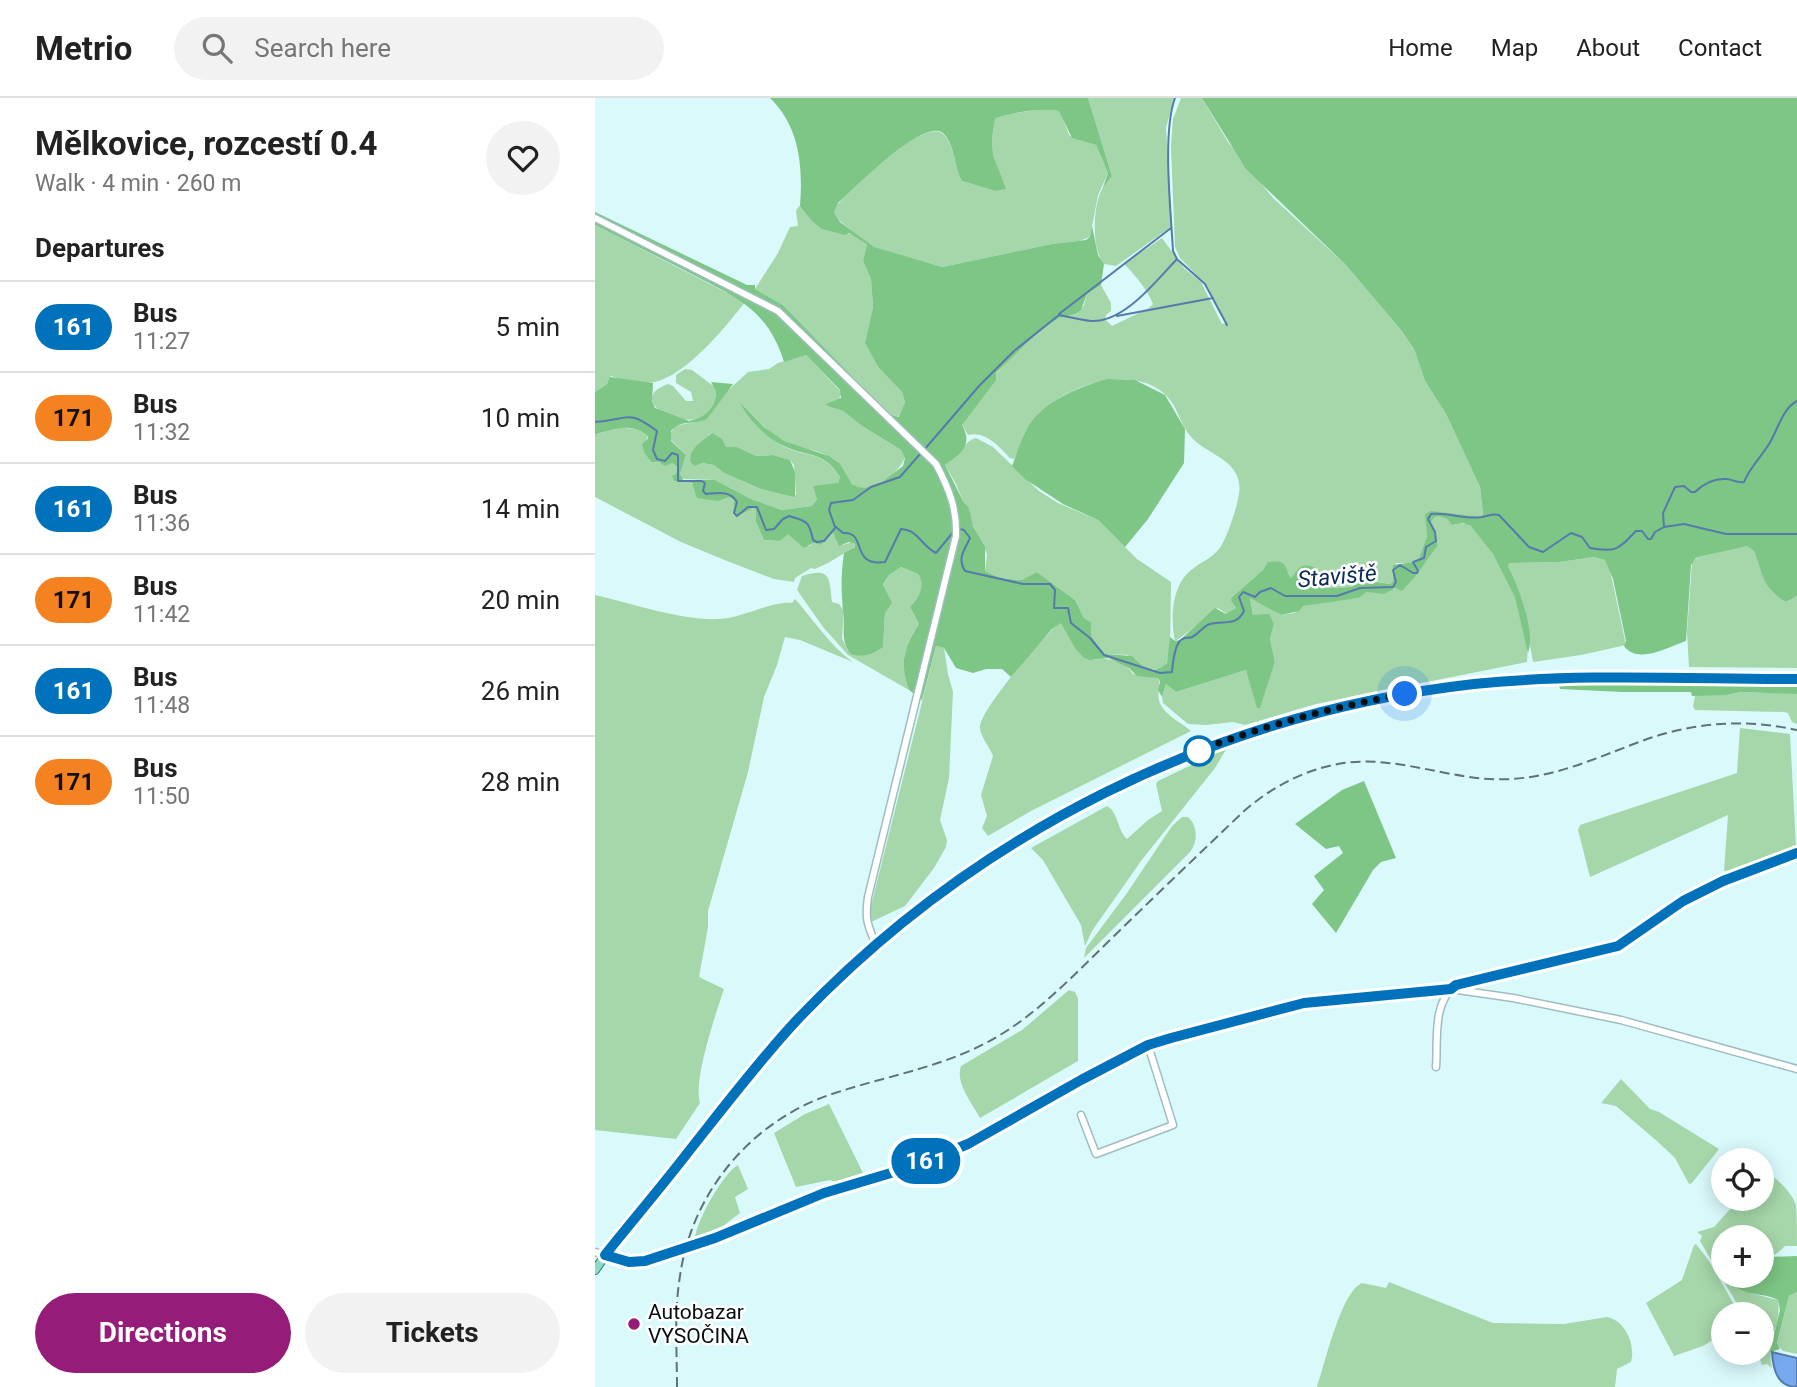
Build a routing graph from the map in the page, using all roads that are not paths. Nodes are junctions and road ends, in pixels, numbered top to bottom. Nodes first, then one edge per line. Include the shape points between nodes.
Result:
1 (595, 218) edge
2 (1797, 679) edge
3 (1797, 853) edge
4 (876, 944) junction
5 (1451, 989) junction
6 (1148, 1045) junction
7 (1436, 1067) dead end
8 (1797, 1069) edge
9 (1081, 1115) dead end
10 (595, 1252) edge
11 (605, 1255) junction
12 (595, 1270) edge

1 - 4 street via 778,311 936,464 950,490 956,536 865,915
2 - 4 main road via 1586,678 1477,684 1362,702 1273,724 1171,761 1061,815 930,900
3 - 5 street via 1683,901 1618,946
4 - 11 main road via 771,1049
5 - 6 street via 1304,1003
5 - 7 street via 1439,1009
5 - 8 street via 1621,1020
6 - 9 street via 1173,1125 1096,1154
6 - 11 street via 968,1144 911,1167 816,1196 645,1261
10 - 11 street
11 - 12 main road

